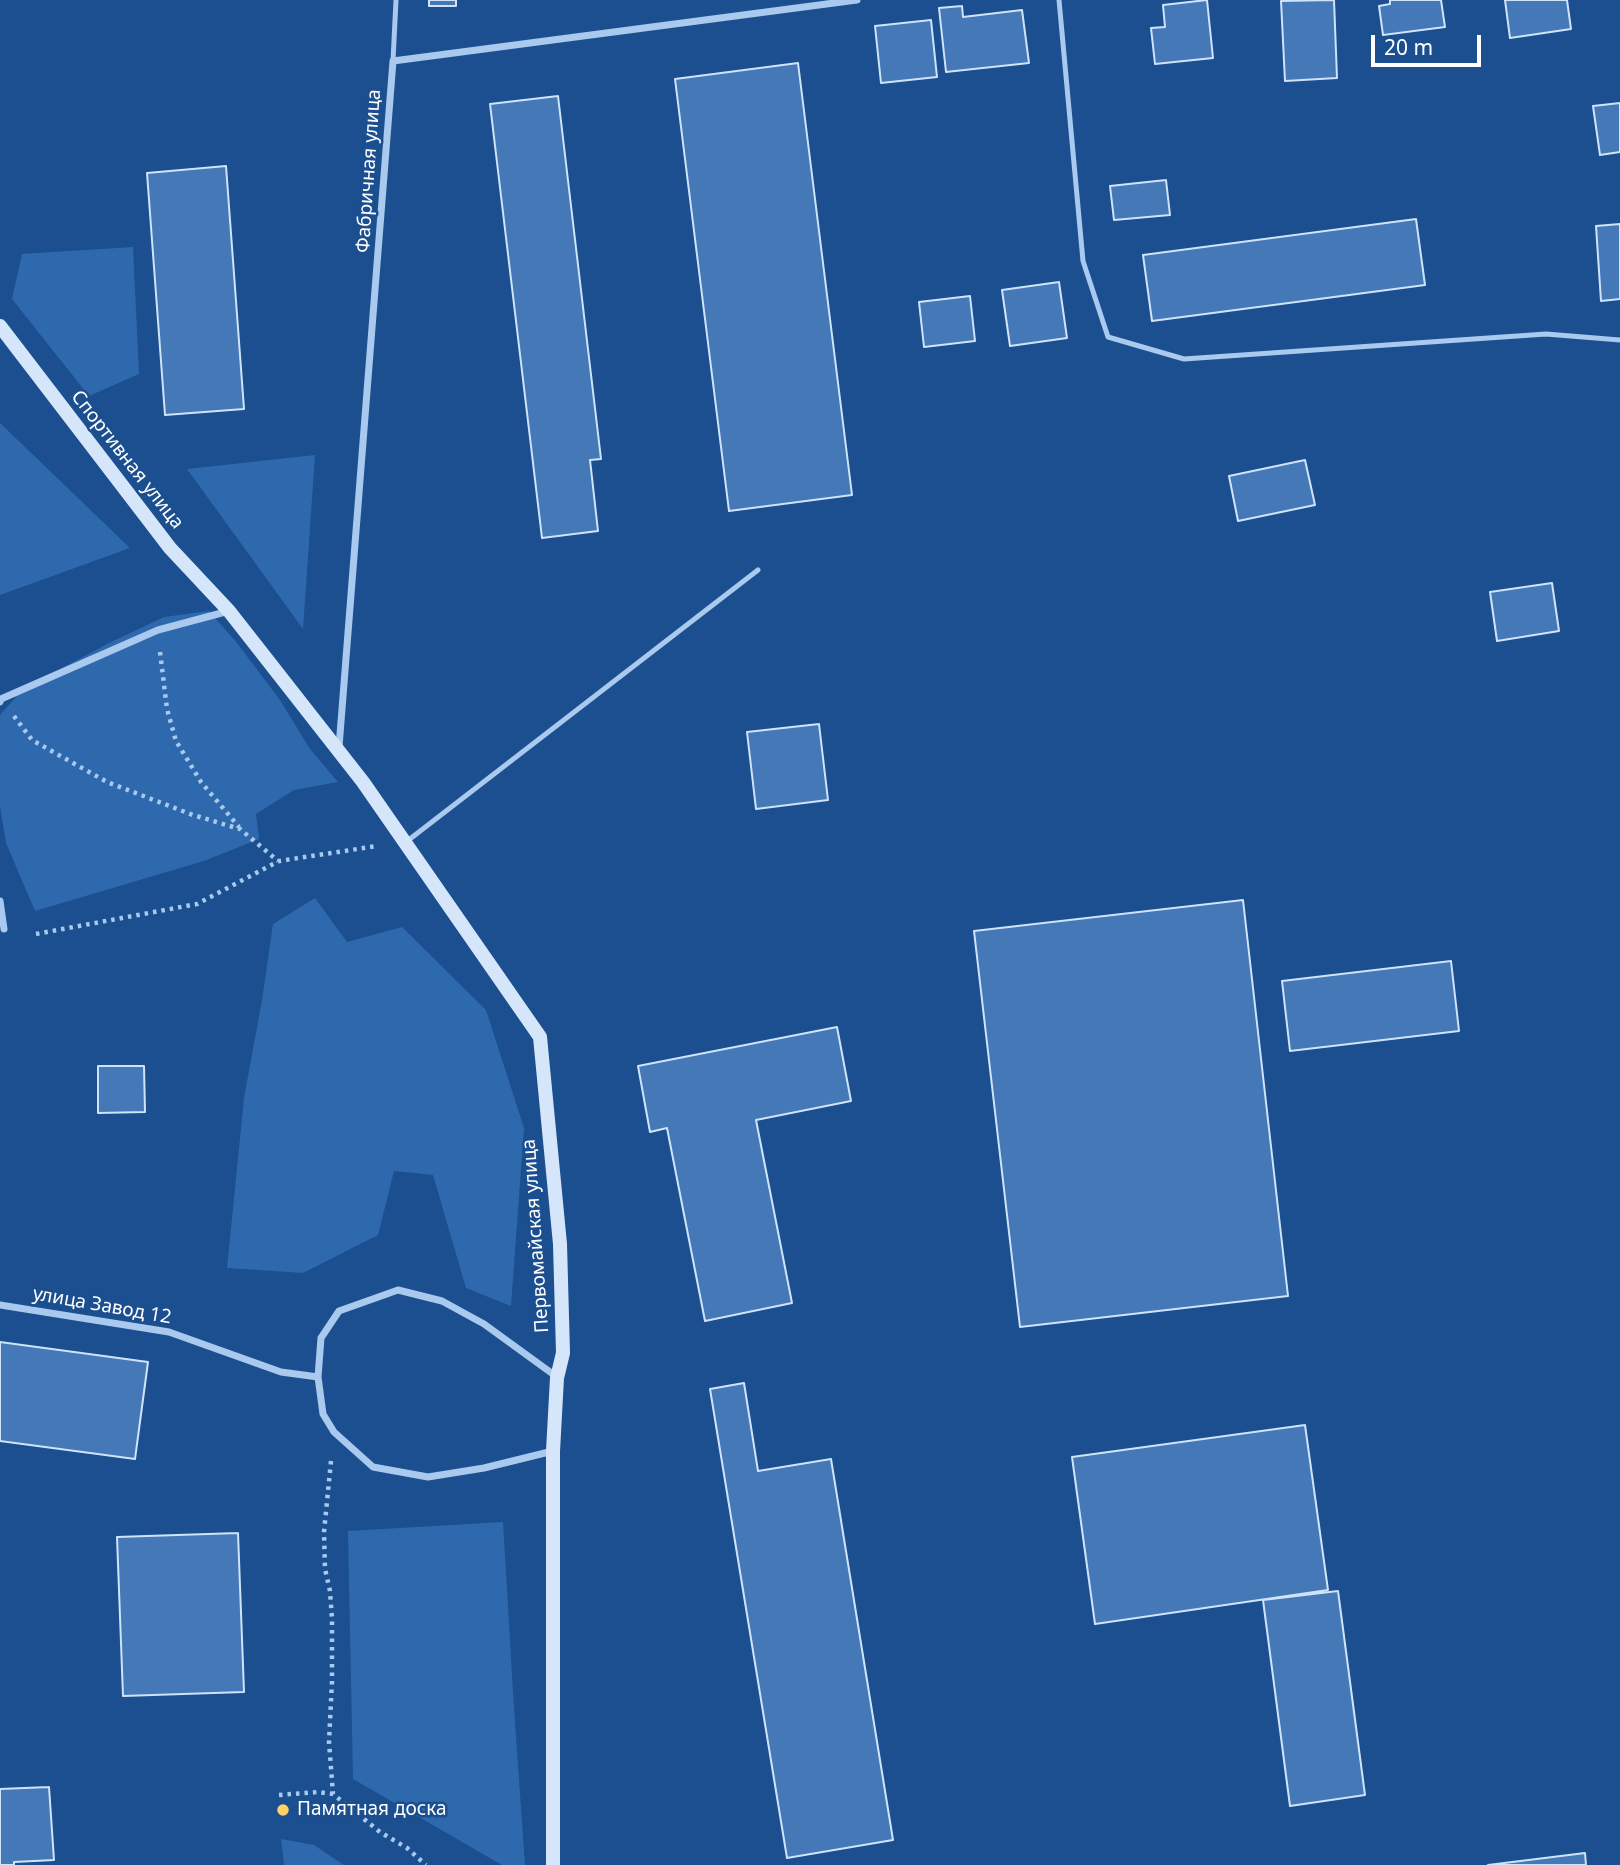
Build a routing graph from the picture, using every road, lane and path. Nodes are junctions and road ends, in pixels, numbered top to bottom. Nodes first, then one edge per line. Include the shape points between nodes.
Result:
1 (397, 0) edge
2 (857, 0) edge
3 (1059, 0) edge
4 (393, 61) junction
5 (0, 327) edge
6 (1620, 340) edge
7 (758, 570) dead end
8 (229, 611) junction
9 (158, 630) junction
10 (0, 700) edge
11 (339, 751) junction
12 (240, 829) junction
13 (406, 842) junction
14 (278, 861) junction
15 (0, 901) edge
16 (4, 929) dead end
17 (36, 934) dead end
18 (0, 1305) edge
19 (318, 1377) junction
20 (557, 1378) junction
21 (334, 1432) junction
22 (553, 1451) junction
23 (333, 1794) junction
24 (279, 1795) dead end
25 (426, 1865) edge
26 (553, 1865) edge

1 - 4 lane
2 - 4 street
3 - 6 lane via 1083,261 1108,337 1184,359 1546,334
4 - 11 street, Фабричная улица
5 - 8 street, Спортивная улица via 170,548
7 - 13 lane
8 - 9 street
8 - 11 street, Спортивная улица
9 - 10 street
9 - 12 path via 167,709 176,741 201,782
10 - 12 path via 32,740 107,782
11 - 13 street, Первомайская улица
12 - 14 path
13 - 14 path
13 - 20 street, Первомайская улица via 540,1037 560,1244 563,1353
14 - 17 path via 197,904
15 - 16 street
18 - 19 street, улица Завод 12 via 169,1332 281,1372
19 - 20 street via 321,1338 339,1311 398,1290 442,1301 484,1324
19 - 21 street via 323,1414
20 - 22 street, Первомайская улица
21 - 22 street via 373,1466 428,1477
21 - 23 path via 324,1532 332,1619 329,1742
22 - 26 street, Первомайская улица
23 - 24 path
23 - 25 path

